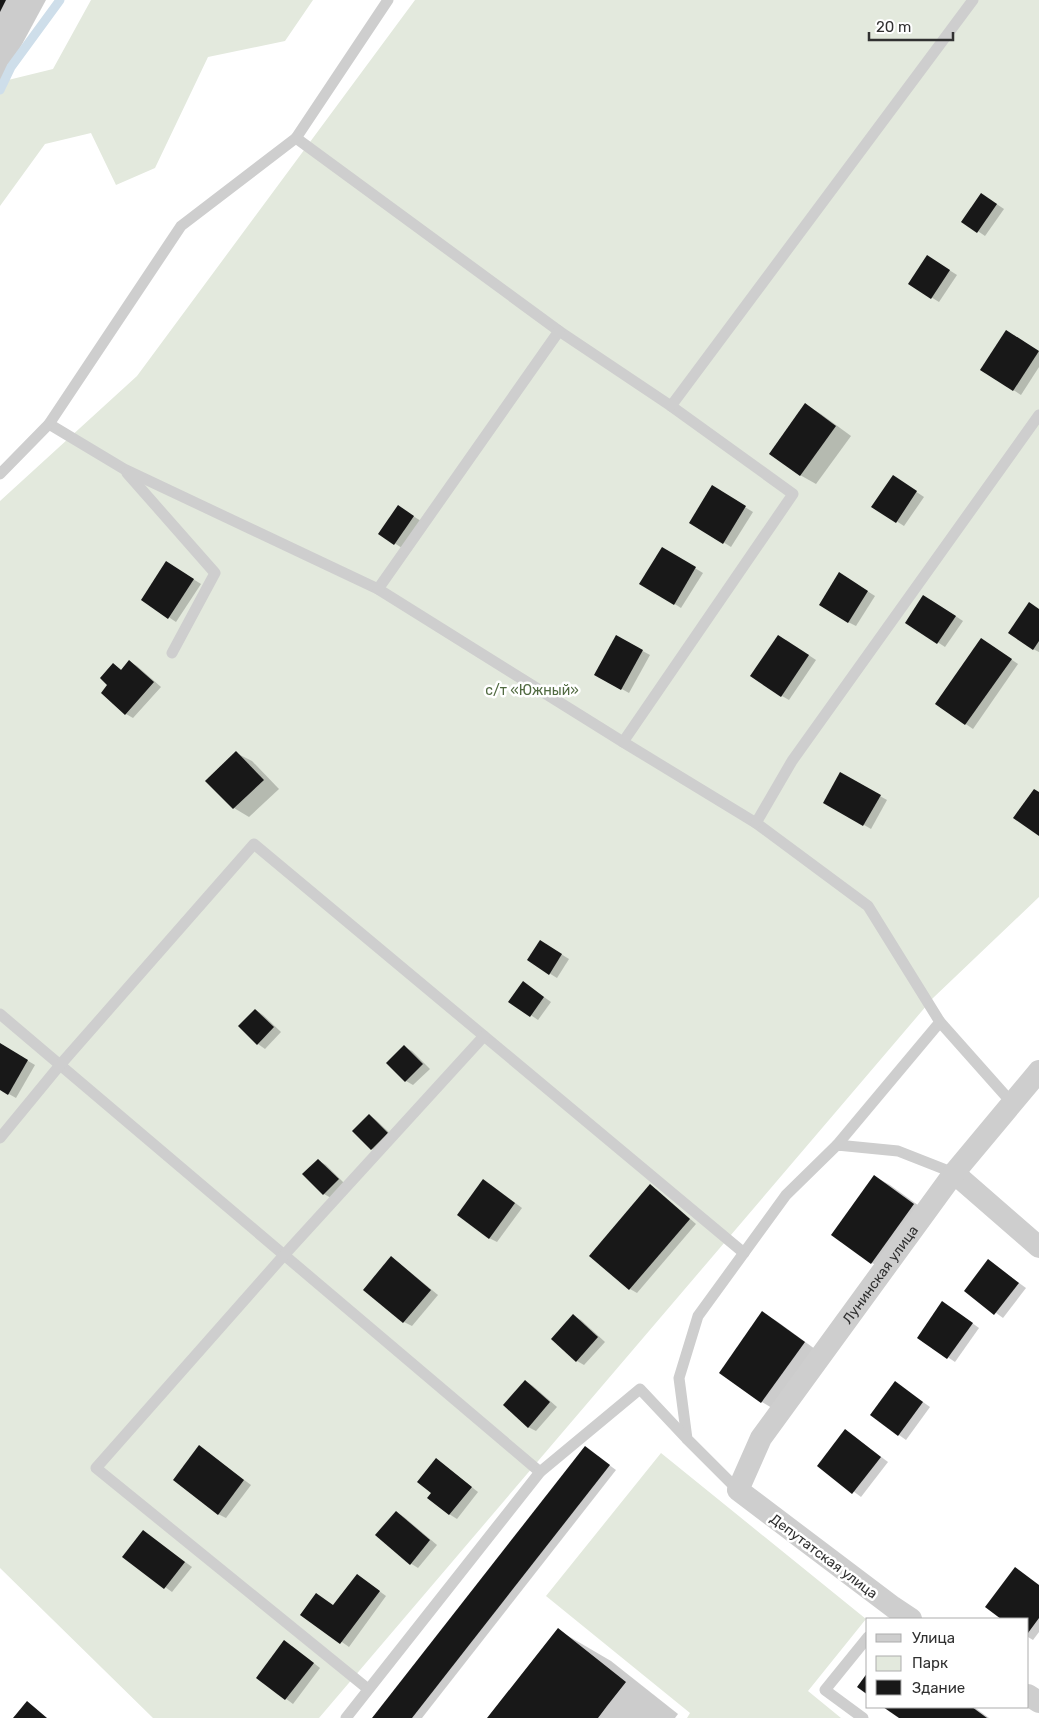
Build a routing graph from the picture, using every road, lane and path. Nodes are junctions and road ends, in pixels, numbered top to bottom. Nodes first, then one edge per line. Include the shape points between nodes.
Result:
1 (388, 0) edge
2 (973, 0) edge
3 (296, 138) junction
4 (559, 331) junction
5 (671, 406) junction
6 (1039, 415) edge
7 (49, 424) junction
8 (124, 469) junction
9 (0, 474) edge
10 (378, 589) junction
11 (172, 654) dead end
12 (623, 742) junction
13 (756, 823) junction
14 (0, 1014) edge
15 (940, 1022) junction
16 (484, 1036) junction
17 (60, 1066) junction
18 (1039, 1070) edge
19 (1012, 1104) junction
20 (0, 1138) edge
21 (837, 1144) junction
22 (954, 1173) junction
23 (1039, 1247) edge
24 (744, 1253) junction
25 (285, 1254) junction
26 (687, 1439) junction
27 (540, 1472) junction
28 (738, 1490) junction
29 (909, 1618) edge
30 (866, 1640) edge
31 (368, 1689) junction
32 (346, 1718) edge
33 (862, 1718) edge

1 - 3 lane
2 - 5 lane
3 - 4 lane
3 - 7 lane via 181,226
4 - 5 lane
4 - 10 lane
5 - 12 lane via 794,494
6 - 13 lane via 792,761
7 - 8 lane
7 - 9 lane
8 - 10 lane
8 - 11 lane via 215,573
10 - 12 lane
12 - 13 lane
13 - 15 lane via 868,906
14 - 17 lane
15 - 19 lane
15 - 21 lane
16 - 17 lane via 254,844
16 - 24 lane
16 - 25 lane
17 - 20 lane
17 - 25 lane
18 - 19 street, Лунинская улица
19 - 22 street, Лунинская улица
21 - 22 lane via 898,1151
21 - 24 lane via 786,1195
22 - 23 street
22 - 28 street, Лунинская улица via 761,1438
24 - 26 lane via 698,1316 679,1378
25 - 27 lane
25 - 31 lane via 96,1468
26 - 27 lane via 640,1389
26 - 28 lane
27 - 31 lane
28 - 29 street, Депутатская улица via 890,1610
30 - 33 lane via 825,1690
31 - 32 lane

